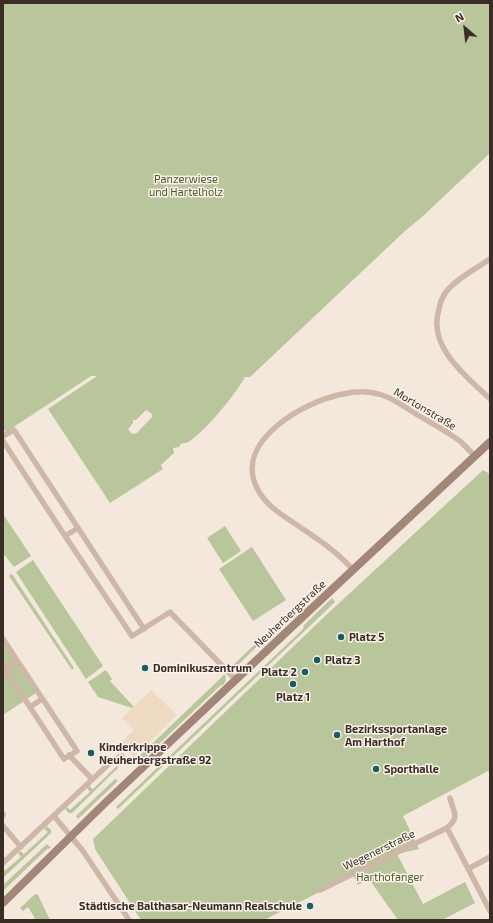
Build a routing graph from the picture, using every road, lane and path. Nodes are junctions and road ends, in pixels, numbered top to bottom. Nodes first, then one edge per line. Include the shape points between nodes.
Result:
1 (490, 259) edge
2 (490, 399) edge
3 (3, 436) edge
4 (3, 441) edge
5 (490, 442) edge
6 (475, 456) junction
7 (78, 528) junction
8 (65, 536) junction
9 (353, 570) junction
10 (144, 629) junction
11 (3, 639) edge
12 (17, 661) junction
13 (4, 668) edge
14 (236, 680) junction
15 (42, 699) junction
16 (30, 707) junction
17 (69, 755) junction
18 (122, 756) dead end
19 (92, 779) junction
20 (450, 798) dead end
21 (54, 816) junction
22 (3, 826) edge
23 (447, 828) junction
24 (72, 837) junction
25 (21, 847) junction
26 (490, 858) edge
27 (3, 863) edge
28 (468, 869) junction
29 (320, 890) dead end
30 (3, 903) edge
31 (490, 911) edge
32 (129, 920) edge

1 - 2 street via 457,281 446,292 436,319 438,336 446,353
3 - 7 street via 14,430
4 - 8 street
5 - 6 main road, Neuherbergstraße
6 - 9 main road, Neuherbergstraße
6 - 9 street, Mortonstraße via 459,441 396,401 371,393 344,393 328,397 296,412 280,423 258,448 253,461 253,480 257,489 275,510 334,551
7 - 8 street
7 - 10 street
8 - 10 street via 132,636
9 - 14 main road, Neuherbergstraße
10 - 14 street via 170,612
11 - 12 street
12 - 13 street
12 - 15 street
13 - 16 street
14 - 24 main road, Neuherbergstraße
15 - 16 street
15 - 17 street via 77,751
16 - 17 street via 64,759
17 - 19 street
18 - 19 street via 112,761
19 - 21 street
20 - 23 street via 455,816 453,823
21 - 24 street
21 - 25 street
22 - 25 street
23 - 28 street
23 - 29 street, Wegenerstraße
24 - 30 main road, Neuherbergstraße
24 - 32 street
25 - 27 street
26 - 28 street
28 - 31 street

